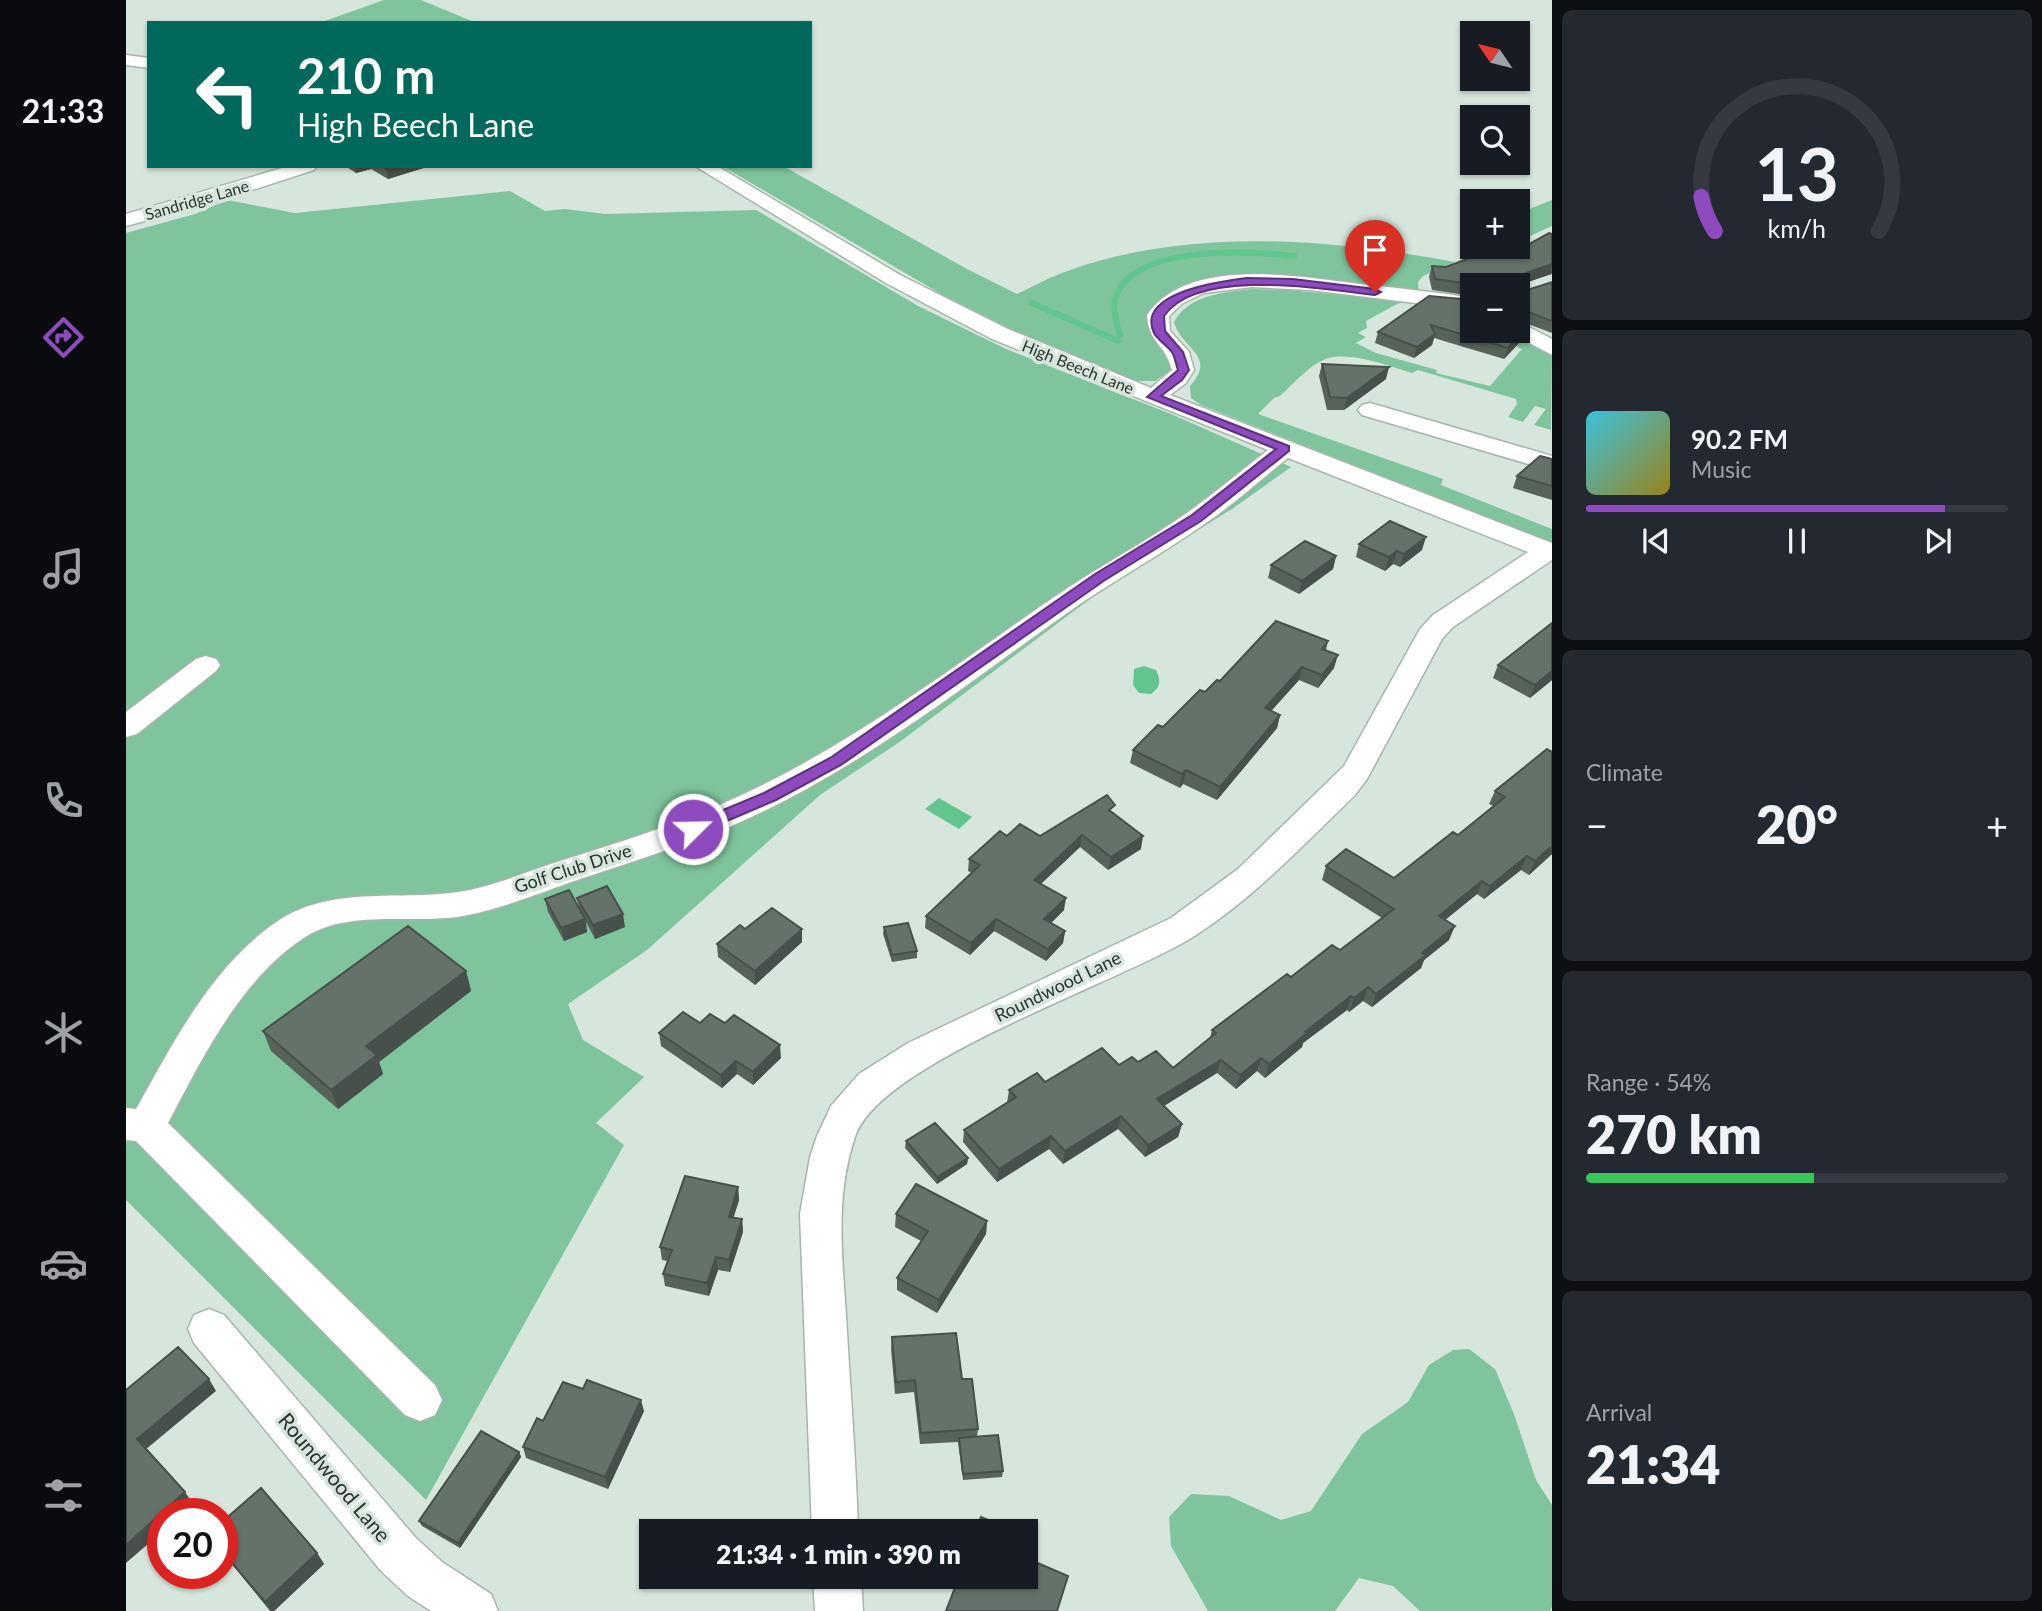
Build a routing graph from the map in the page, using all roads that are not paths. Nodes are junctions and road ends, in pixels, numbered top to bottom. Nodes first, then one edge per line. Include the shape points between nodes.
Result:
1 (126, 60) edge
2 (147, 63) edge
3 (302, 168) edge
4 (707, 168) edge
5 (126, 220) edge
6 (1460, 303) edge
7 (1530, 335) edge
8 (1552, 348) edge
9 (1153, 397) junction
10 (1370, 410) dead end
11 (1285, 448) junction
12 (1552, 464) edge
13 (1550, 551) edge
14 (206, 664) dead end
15 (126, 727) edge
16 (136, 1125) edge
17 (209, 1329) dead end
18 (420, 1400) dead end
19 (834, 1519) edge
20 (838, 1589) edge
21 (474, 1611) edge
22 (839, 1611) edge

1 - 2 street
3 - 5 street, Sandridge Lane
4 - 9 street, High Beech Lane via 964,317
6 - 9 street via 1293,282 1247,281 1205,287 1174,300 1158,316 1159,332 1178,352 1183,370
7 - 8 street
9 - 11 street, High Beech Lane
10 - 12 street via 1461,436 1519,442
11 - 13 street, High Beech Lane
11 - 16 street, Golf Club Drive via 1197,518 1100,577 835,761 770,797 669,837 456,905 369,907 331,912 296,925 265,946 237,978
13 - 19 street, Roundwood Lane via 1443,621 1430,635 1356,772 1217,904 1183,927 886,1072 859,1095 841,1119 827,1165 820,1214
14 - 15 street
16 - 18 street
17 - 21 street, Roundwood Lane via 398,1554 425,1579
20 - 22 street

